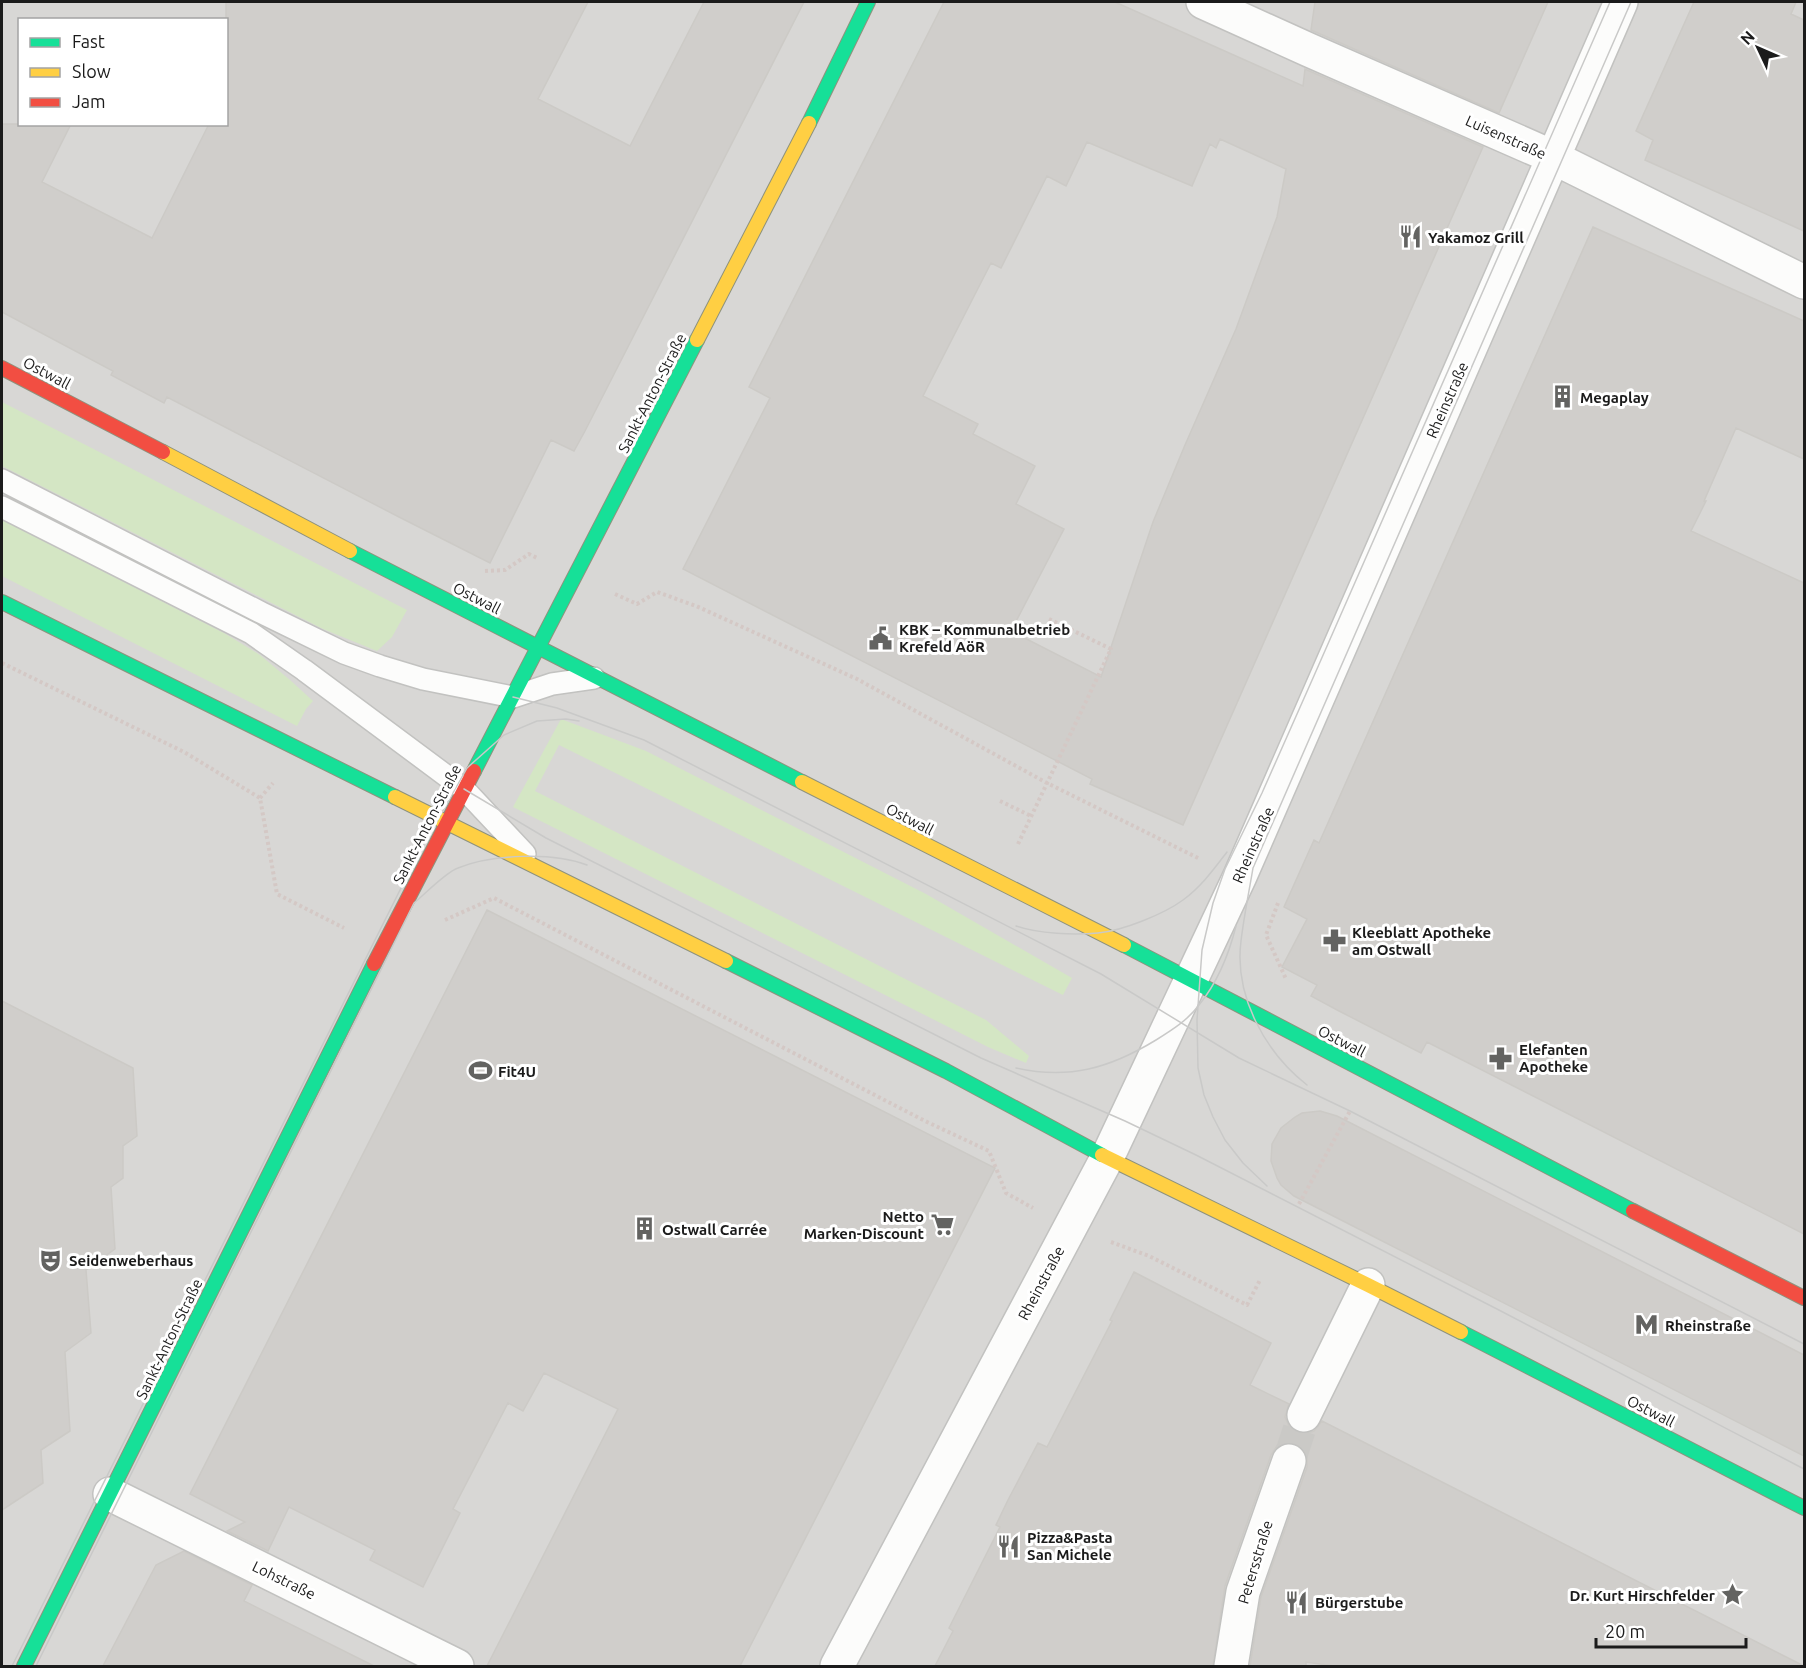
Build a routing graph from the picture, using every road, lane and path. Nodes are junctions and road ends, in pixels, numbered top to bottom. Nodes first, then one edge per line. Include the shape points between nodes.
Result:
1 (868, 2) edge
2 (1203, 2) edge
3 (1621, 2) edge
4 (1553, 157) junction
5 (1804, 282) edge
6 (2, 368) edge
7 (2, 480) edge
8 (2, 507) edge
9 (576, 577) junction
10 (434, 595) junction
11 (2, 602) edge
12 (1048, 619) dead end
13 (538, 648) junction
14 (2, 663) edge
15 (594, 678) junction
16 (513, 696) junction
17 (302, 751) junction
18 (1047, 783) junction
19 (464, 789) junction
20 (260, 798) junction
21 (1000, 801) dead end
22 (1032, 816) junction
23 (445, 824) junction
24 (541, 871) junction
25 (1240, 876) junction
26 (1000, 883) junction
27 (444, 920) dead end
28 (382, 948) junction
29 (1192, 981) junction
30 (1291, 989) dead end
31 (1368, 1073) junction
32 (1107, 1158) junction
33 (1070, 1228) junction
34 (1280, 1243) junction
35 (1368, 1285) junction
36 (1804, 1298) edge
37 (1304, 1415) tunnel mouth
38 (1289, 1461) tunnel mouth
39 (110, 1494) junction
40 (1804, 1508) edge
41 (446, 1661) edge
42 (24, 1666) edge
43 (837, 1666) edge
44 (1230, 1666) edge

1 - 9 street, Sankt-Anton-Straße
2 - 4 street, Luisenstraße
3 - 4 street, Rheinstraße
4 - 5 street, Luisenstraße
4 - 25 street, Rheinstraße
6 - 10 street, Ostwall
7 - 16 lane via 344,653 423,679
8 - 19 lane via 250,633
9 - 10 path via 529,554 505,570 474,572 453,562
9 - 13 street, Sankt-Anton-Straße
9 - 18 path via 637,604 657,592 696,606 857,679
10 - 13 street, Ostwall
11 - 17 street, Ostwall
12 - 18 path via 1111,649
13 - 15 street, Ostwall
13 - 16 street, Sankt-Anton-Straße
14 - 20 path via 184,752
15 - 16 lane via 552,684
15 - 26 street, Ostwall
16 - 19 street, Sankt-Anton-Straße
17 - 20 path
17 - 23 street, Ostwall
18 - 22 path
18 - 25 path
19 - 23 street, Sankt-Anton-Straße
19 - 24 lane
20 - 28 path via 277,894
21 - 22 path
22 - 26 path
23 - 24 street, Ostwall
23 - 28 street, Sankt-Anton-Straße
24 - 32 street, Ostwall via 946,1071
25 - 29 street, Rheinstraße
25 - 30 path via 1281,896 1266,935
26 - 29 street, Ostwall
27 - 33 path via 494,898 989,1151 1006,1193
28 - 39 street, Sankt-Anton-Straße
29 - 31 street, Ostwall
29 - 32 street, Rheinstraße
31 - 34 path
31 - 36 street, Ostwall
32 - 33 street, Rheinstraße
32 - 34 street, Ostwall
33 - 34 path via 1149,1256 1247,1305
33 - 43 street, Rheinstraße
34 - 35 street, Ostwall
35 - 37 street
35 - 40 street, Ostwall
38 - 44 street, Petersstraße via 1243,1592
39 - 41 street, Lohstraße
39 - 42 street, Sankt-Anton-Straße

